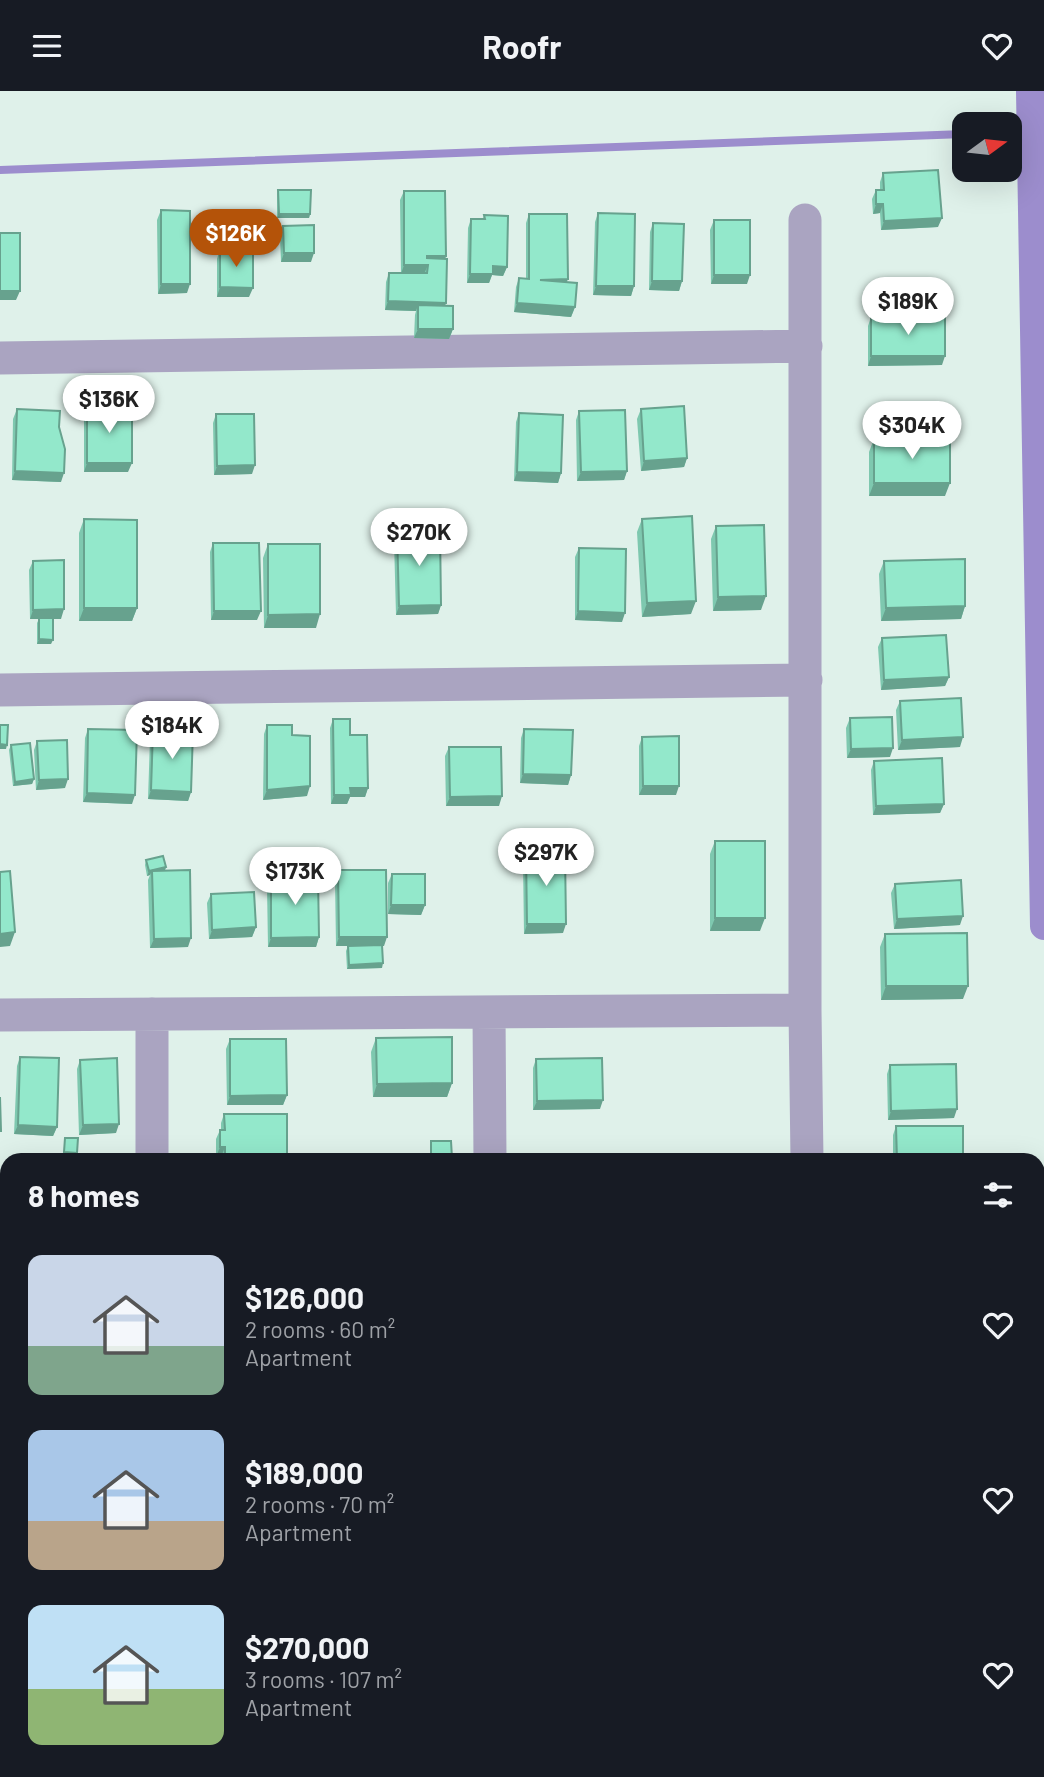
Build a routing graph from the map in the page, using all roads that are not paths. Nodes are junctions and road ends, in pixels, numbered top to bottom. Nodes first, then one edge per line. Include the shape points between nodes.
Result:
1 (805, 221) dead end
2 (806, 347) junction
3 (0, 358) edge
4 (806, 680) junction
5 (0, 690) edge
6 (805, 1010) junction
7 (489, 1012) junction
8 (152, 1014) junction
9 (0, 1015) edge
10 (152, 1153) edge
11 (490, 1153) edge
12 (807, 1153) edge

1 - 2 street
2 - 3 street
2 - 4 street
4 - 5 street
4 - 6 street
6 - 7 street
6 - 12 street
7 - 8 street
7 - 11 street
8 - 9 street
8 - 10 street

